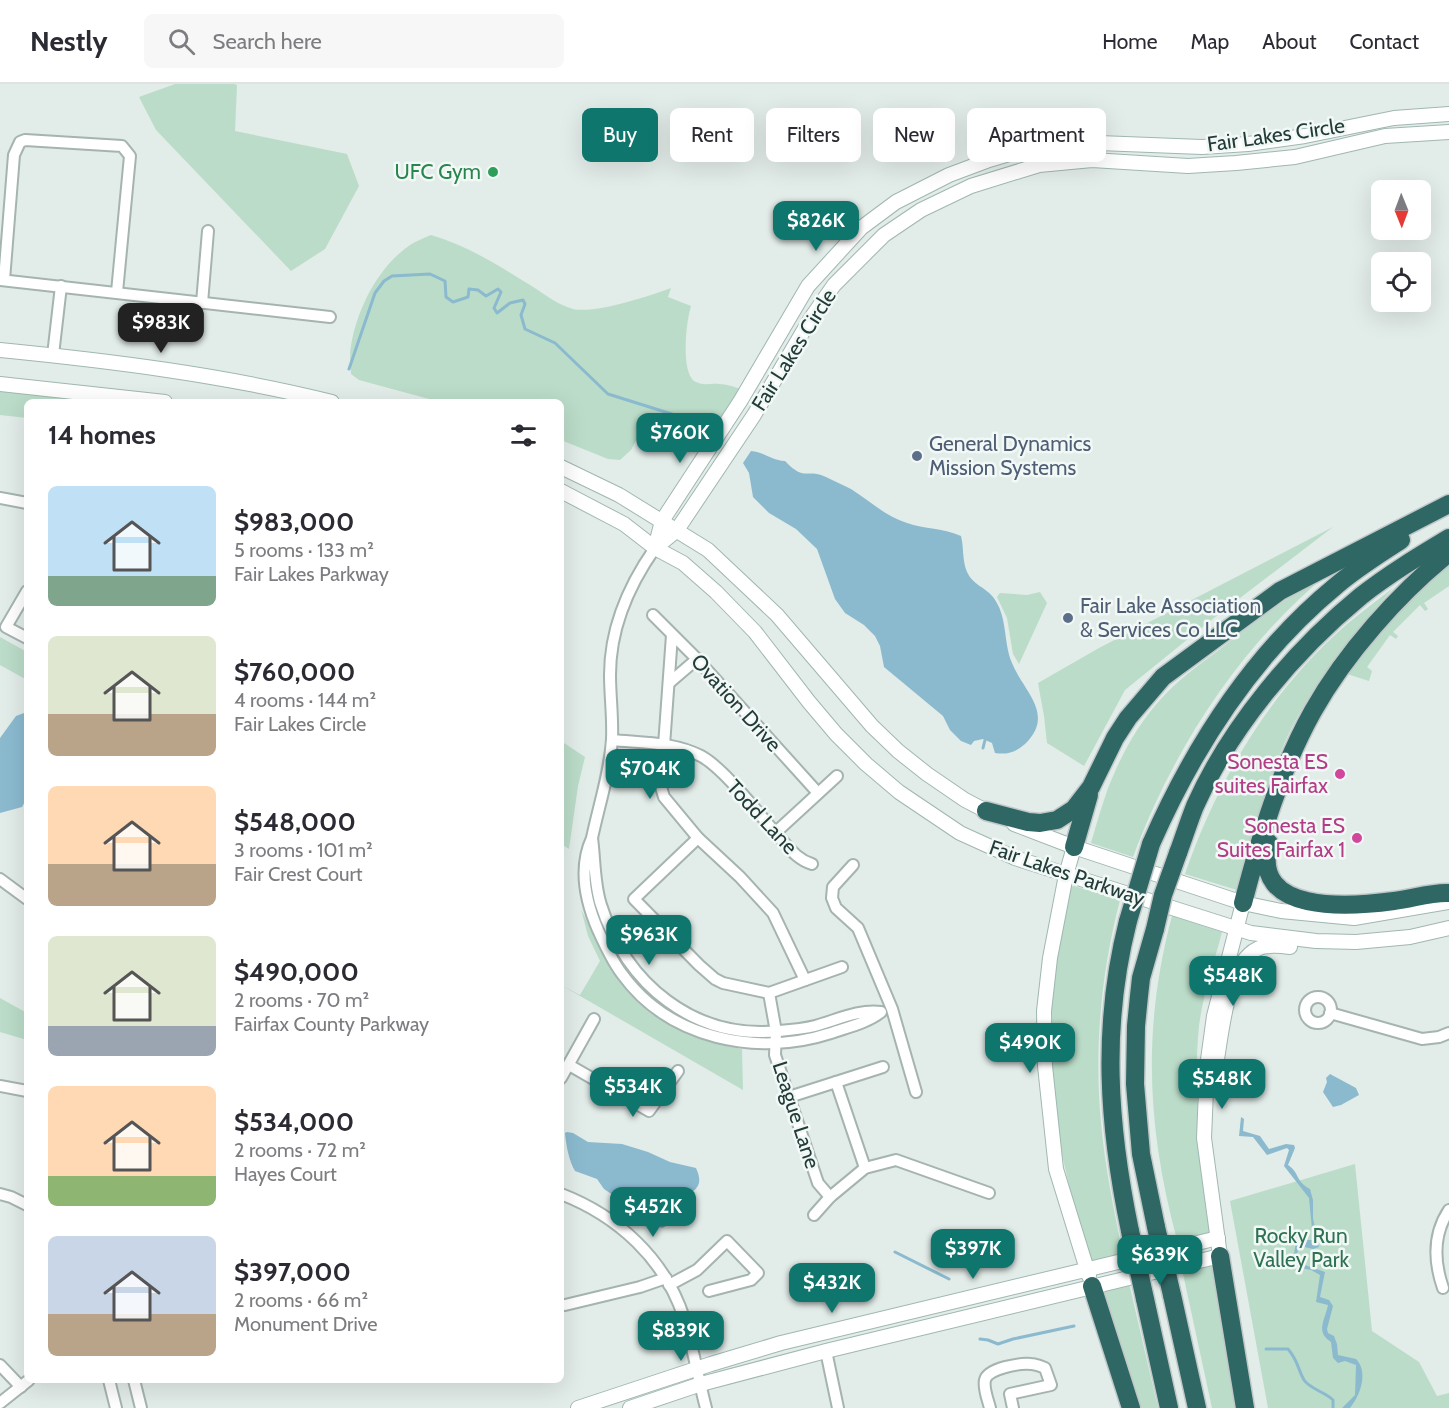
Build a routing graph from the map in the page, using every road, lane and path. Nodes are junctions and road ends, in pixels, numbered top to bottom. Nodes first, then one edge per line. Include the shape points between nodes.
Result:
1 (1449, 114) edge
2 (1449, 132) edge
3 (0, 169) edge
4 (13, 170) junction
5 (208, 231) dead end
6 (2, 280) edge
7 (61, 286) junction
8 (117, 292) junction
9 (202, 303) junction
10 (794, 308) junction
11 (330, 317) dead end
12 (811, 318) junction
13 (0, 350) edge
14 (53, 355) junction
15 (0, 384) edge
16 (138, 399) edge
17 (318, 399) edge
18 (564, 468) edge
19 (564, 493) edge
20 (0, 498) edge
21 (24, 502) edge
22 (1449, 505) edge
23 (662, 521) junction
24 (677, 530) junction
25 (1449, 538) edge
26 (656, 548) junction
27 (1449, 553) edge
28 (24, 596) edge
29 (653, 615) dead end
30 (672, 635) junction
31 (24, 636) edge
32 (697, 659) junction
33 (669, 683) junction
34 (612, 740) junction
35 (664, 744) junction
36 (837, 776) dead end
37 (1281, 783) junction
38 (1091, 787) junction
39 (818, 793) junction
40 (986, 811) junction
41 (775, 833) junction
42 (698, 838) junction
43 (1074, 847) junction
44 (812, 864) dead end
45 (853, 865) dead end
46 (1066, 875) junction
47 (0, 879) edge
48 (1449, 893) edge
49 (24, 897) edge
50 (1449, 902) edge
51 (1244, 903) junction
52 (1449, 928) edge
53 (1236, 929) junction
54 (1396, 939) junction
55 (842, 967) dead end
56 (805, 980) junction
57 (769, 993) junction
58 (886, 1011) junction
59 (1330, 1013) dead end
60 (594, 1019) dead end
61 (1449, 1033) edge
62 (777, 1037) junction
63 (569, 1065) junction
64 (883, 1067) dead end
65 (678, 1071) dead end
66 (564, 1073) edge
67 (1208, 1081) junction
68 (836, 1082) junction
69 (0, 1086) edge
70 (24, 1090) edge
71 (916, 1092) dead end
72 (789, 1097) junction
73 (865, 1168) junction
74 (989, 1193) dead end
75 (0, 1194) edge
76 (564, 1195) edge
77 (830, 1197) junction
78 (24, 1204) edge
79 (1449, 1210) edge
80 (813, 1215) dead end
81 (1218, 1238) junction
82 (1220, 1256) junction
83 (1089, 1277) junction
84 (668, 1281) junction
85 (1443, 1288) dead end
86 (709, 1291) dead end
87 (565, 1305) dead end
88 (826, 1351) junction
89 (0, 1365) edge
90 (697, 1369) junction
91 (110, 1383) edge
92 (135, 1383) edge
93 (25, 1384) edge
94 (700, 1384) junction
95 (1, 1405) edge
96 (116, 1408) edge
97 (141, 1408) edge
98 (578, 1408) edge
99 (630, 1408) edge
100 (706, 1408) edge
101 (838, 1408) edge
102 (990, 1408) edge
103 (1013, 1408) edge
104 (1131, 1408) edge
105 (1169, 1408) edge
106 (1197, 1408) edge
107 (1245, 1408) edge

1 - 10 main road, Fair Lakes Circle via 1387,118 1248,144 1059,144 988,160 949,175 875,215 821,269
2 - 12 main road, Fair Lakes Circle via 1385,136 1295,157 1236,163 1188,166 1079,161 1040,165 991,178 921,210 884,235 834,285
3 - 4 street
4 - 6 street
4 - 8 street via 16,148 25,140 126,149 130,156
5 - 9 street
6 - 7 street
7 - 8 street
7 - 14 street
8 - 9 street
9 - 11 street
10 - 12 street
10 - 23 main road, Fair Lakes Circle via 741,400
12 - 24 main road, Fair Lakes Circle via 754,415
13 - 14 main road
14 - 17 main road via 232,381
15 - 16 main road
18 - 23 main road, Fair Lakes Parkway
19 - 26 main road, Fair Lakes Parkway via 624,524
20 - 21 street
22 - 38 highway via 1280,591 1171,670 1128,718
22 - 105 highway, bridge via 1337,584 1292,626 1244,682 1203,741 1151,844 1117,966 1112,1123 1130,1231
23 - 24 main road, Fair Lakes Parkway
23 - 26 main road, Fair Lakes Circle
24 - 26 main road, Fair Lakes Circle
24 - 40 main road, Fair Lakes Parkway via 728,566 777,615 852,705 898,751
25 - 106 highway, bridge via 1363,595 1277,679 1211,775 1163,895 1139,996 1135,1084 1142,1154
26 - 34 street via 639,572 615,629 610,675
26 - 46 main road, Fair Lakes Parkway via 683,563 716,592 755,632 836,734 899,792 960,833
27 - 37 highway via 1399,598 1339,671 1312,712
28 - 31 street via 6,627
29 - 30 street, Ovation Drive
30 - 32 street, Ovation Drive
30 - 33 street
32 - 33 street
32 - 39 street, Ovation Drive
33 - 35 street
34 - 35 street, Todd Lane
34 - 62 street via 608,772 584,865 588,899 603,941 629,983 663,1014 702,1033 746,1042
35 - 41 street, Todd Lane via 710,762
35 - 42 street via 664,797
36 - 39 street
37 - 48 highway via 1266,861 1273,882 1286,895 1310,902 1369,904
37 - 51 highway via 1262,833
38 - 40 highway via 1074,809 1057,820 1028,822
38 - 43 highway
39 - 41 street
40 - 43 main road, Fair Lakes Parkway
41 - 44 street, Todd Lane via 797,857
42 - 56 street via 774,913
42 - 57 street via 634,899 715,979
43 - 46 main road
43 - 51 main road, Fair Lakes Parkway
45 - 58 street via 833,887 832,898 836,908 858,928
46 - 53 main road, Fair Lakes Parkway
46 - 83 main road via 1044,1011 1045,1066 1056,1169
47 - 49 street
50 - 51 main road, Fair Lakes Parkway via 1354,918
51 - 53 main road
52 - 54 main road, Fair Lakes Parkway
53 - 54 main road, Fair Lakes Parkway via 1316,941
53 - 67 main road via 1212,1028
54 - 67 main road via 1359,950 1272,946 1249,954 1236,971 1216,1064
55 - 56 street
56 - 57 street
57 - 62 street, League Lane
58 - 62 street via 871,1020 818,1037
58 - 71 street
59 - 61 street via 1422,1039
60 - 63 street
62 - 72 street, League Lane via 775,1054
63 - 65 street via 649,1111
63 - 66 street
64 - 68 street
67 - 81 main road via 1204,1138
68 - 72 street
68 - 73 street
69 - 70 street
72 - 77 street, League Lane via 818,1183
73 - 74 street via 896,1160
73 - 77 street
75 - 78 street
76 - 84 street via 594,1208 624,1229
77 - 80 street
79 - 85 street via 1437,1239
81 - 82 main road
81 - 83 main road
82 - 83 main road
82 - 107 highway
83 - 88 main road
83 - 90 main road via 781,1343
83 - 104 highway
84 - 86 street via 697,1270 727,1241 758,1273 751,1280
84 - 87 street
84 - 90 street via 689,1334
88 - 94 main road
88 - 101 street
89 - 93 street
90 - 94 street
90 - 98 main road
91 - 96 street
92 - 97 street
93 - 95 street
94 - 99 main road
94 - 100 street
102 - 103 street via 984,1385 989,1372 1021,1364 1044,1368 1051,1385 1010,1394

